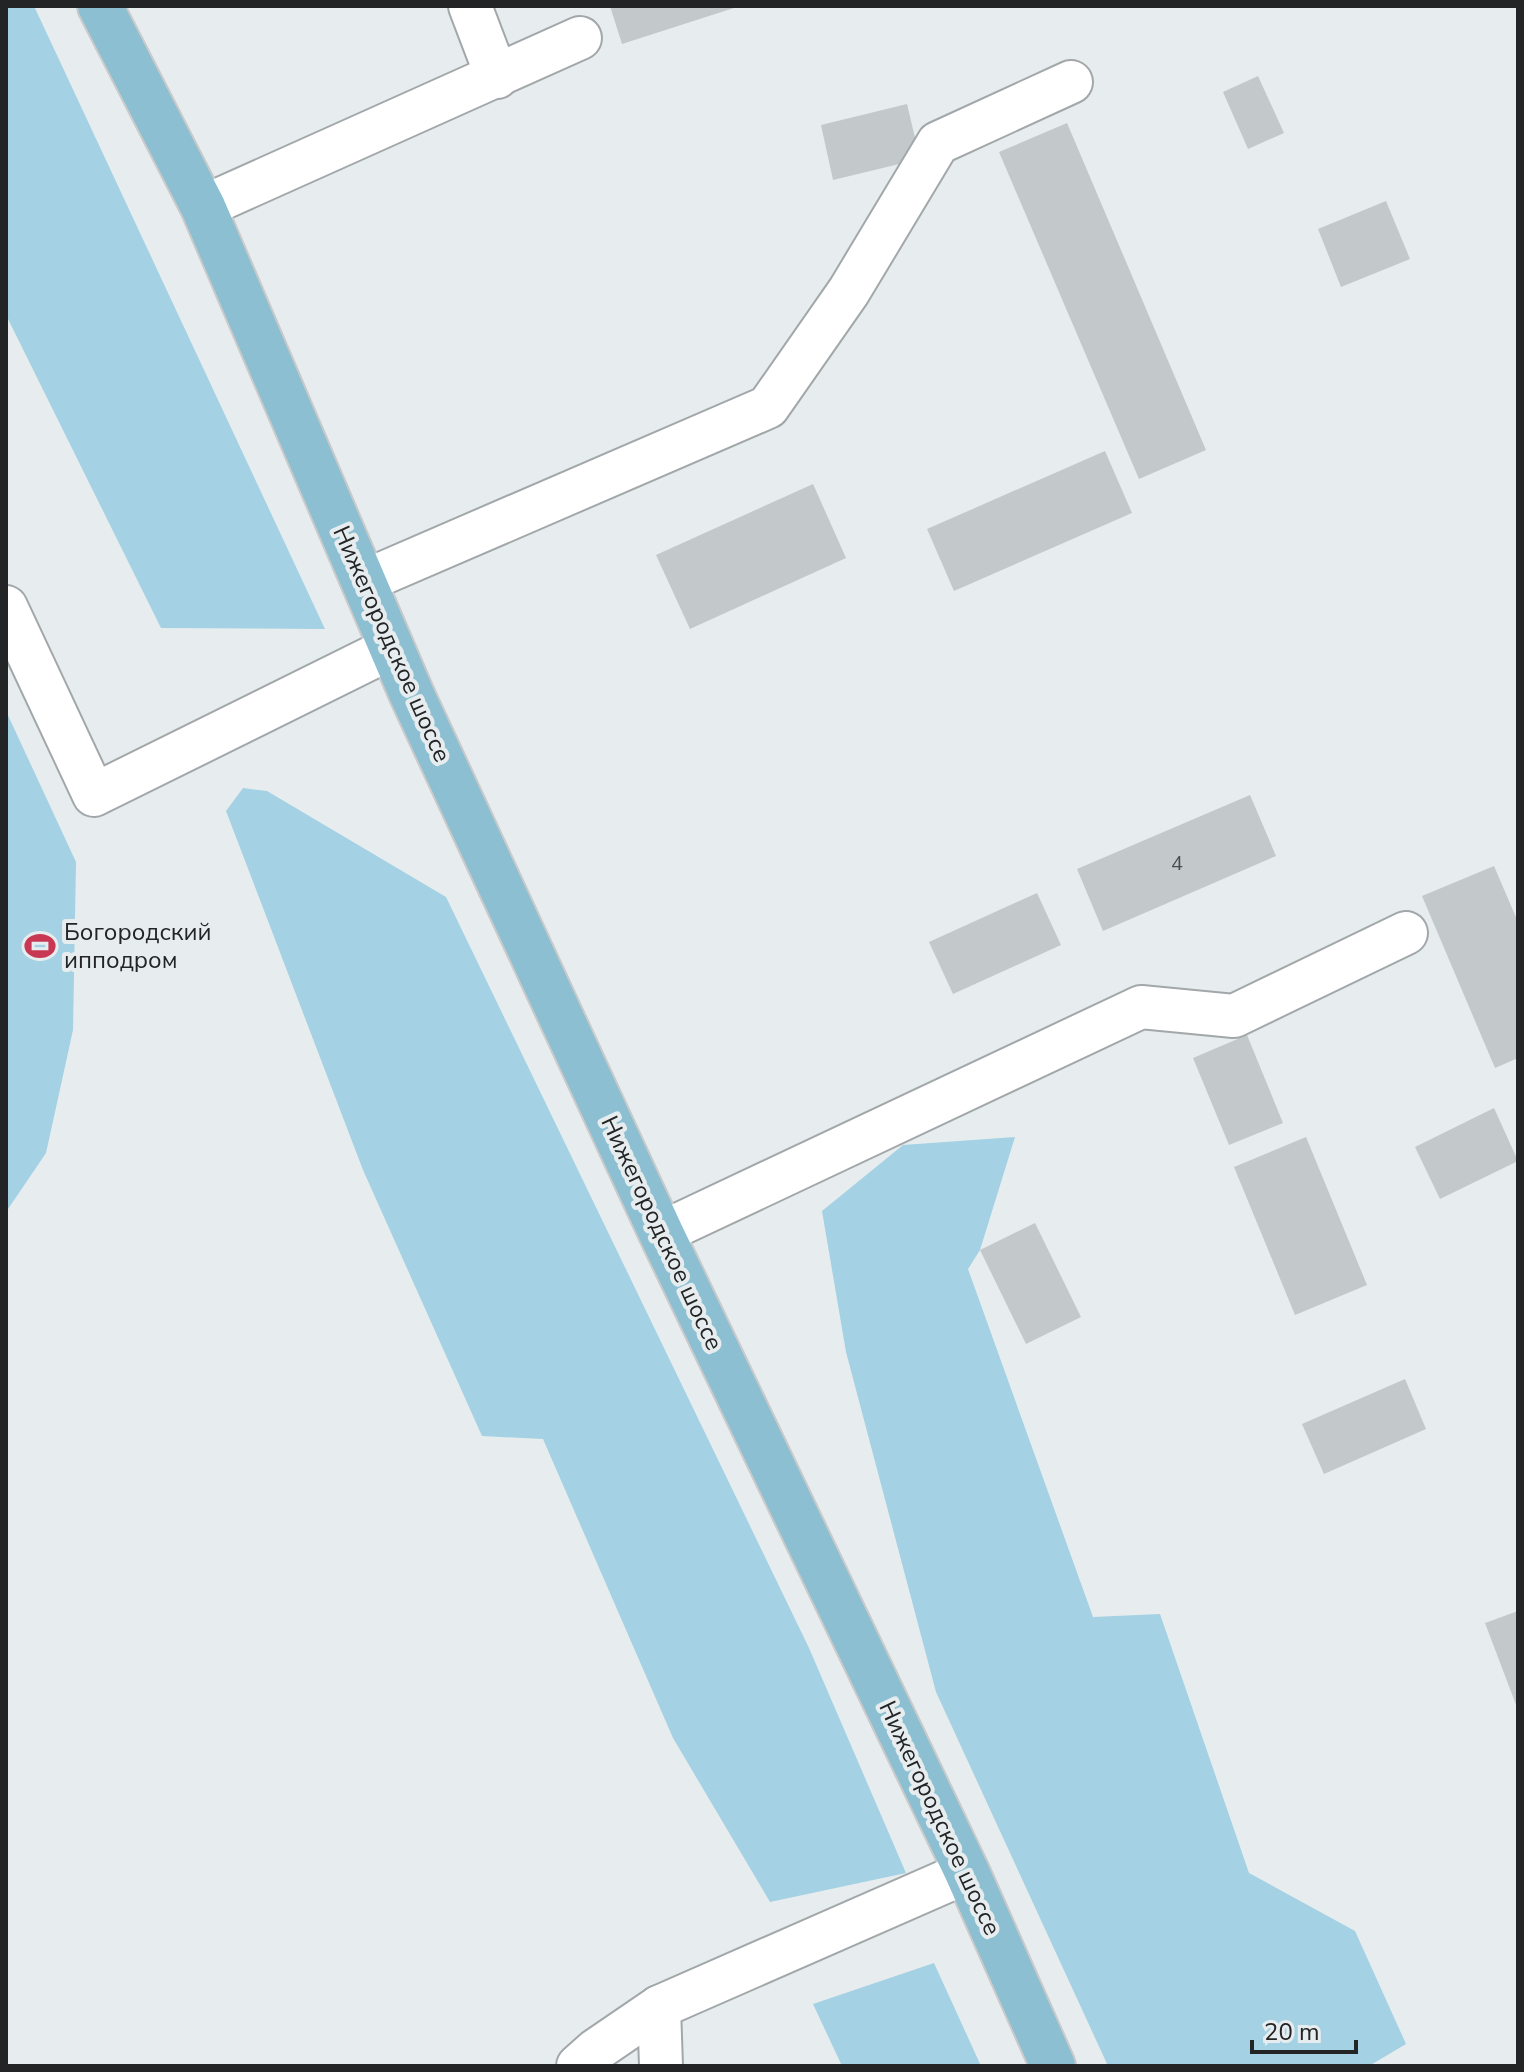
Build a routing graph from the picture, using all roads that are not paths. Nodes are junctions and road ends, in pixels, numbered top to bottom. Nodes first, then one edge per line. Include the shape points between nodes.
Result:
1 (100, 6) edge
2 (470, 6) edge
3 (580, 38) dead end
4 (497, 77) junction
5 (1071, 82) dead end
6 (203, 207) junction
7 (365, 581) junction
8 (6, 607) edge
9 (391, 648) junction
10 (1406, 933) dead end
11 (661, 1233) junction
12 (967, 1872) junction
13 (659, 2007) junction
14 (578, 2066) edge
15 (661, 2066) edge
16 (1053, 2066) edge

1 - 6 main road, Нижегородское шоссе
2 - 4 lane
3 - 4 lane
4 - 6 lane
5 - 7 lane via 938,143 849,291 768,407
6 - 7 main road, Нижегородское шоссе
7 - 9 main road, Нижегородское шоссе
8 - 9 lane via 94,795
9 - 11 main road, Нижегородское шоссе
10 - 11 lane via 1234,1016 1141,1007
11 - 12 main road, Нижегородское шоссе
12 - 13 lane
12 - 16 main road, Нижегородское шоссе
13 - 14 lane
13 - 15 lane

